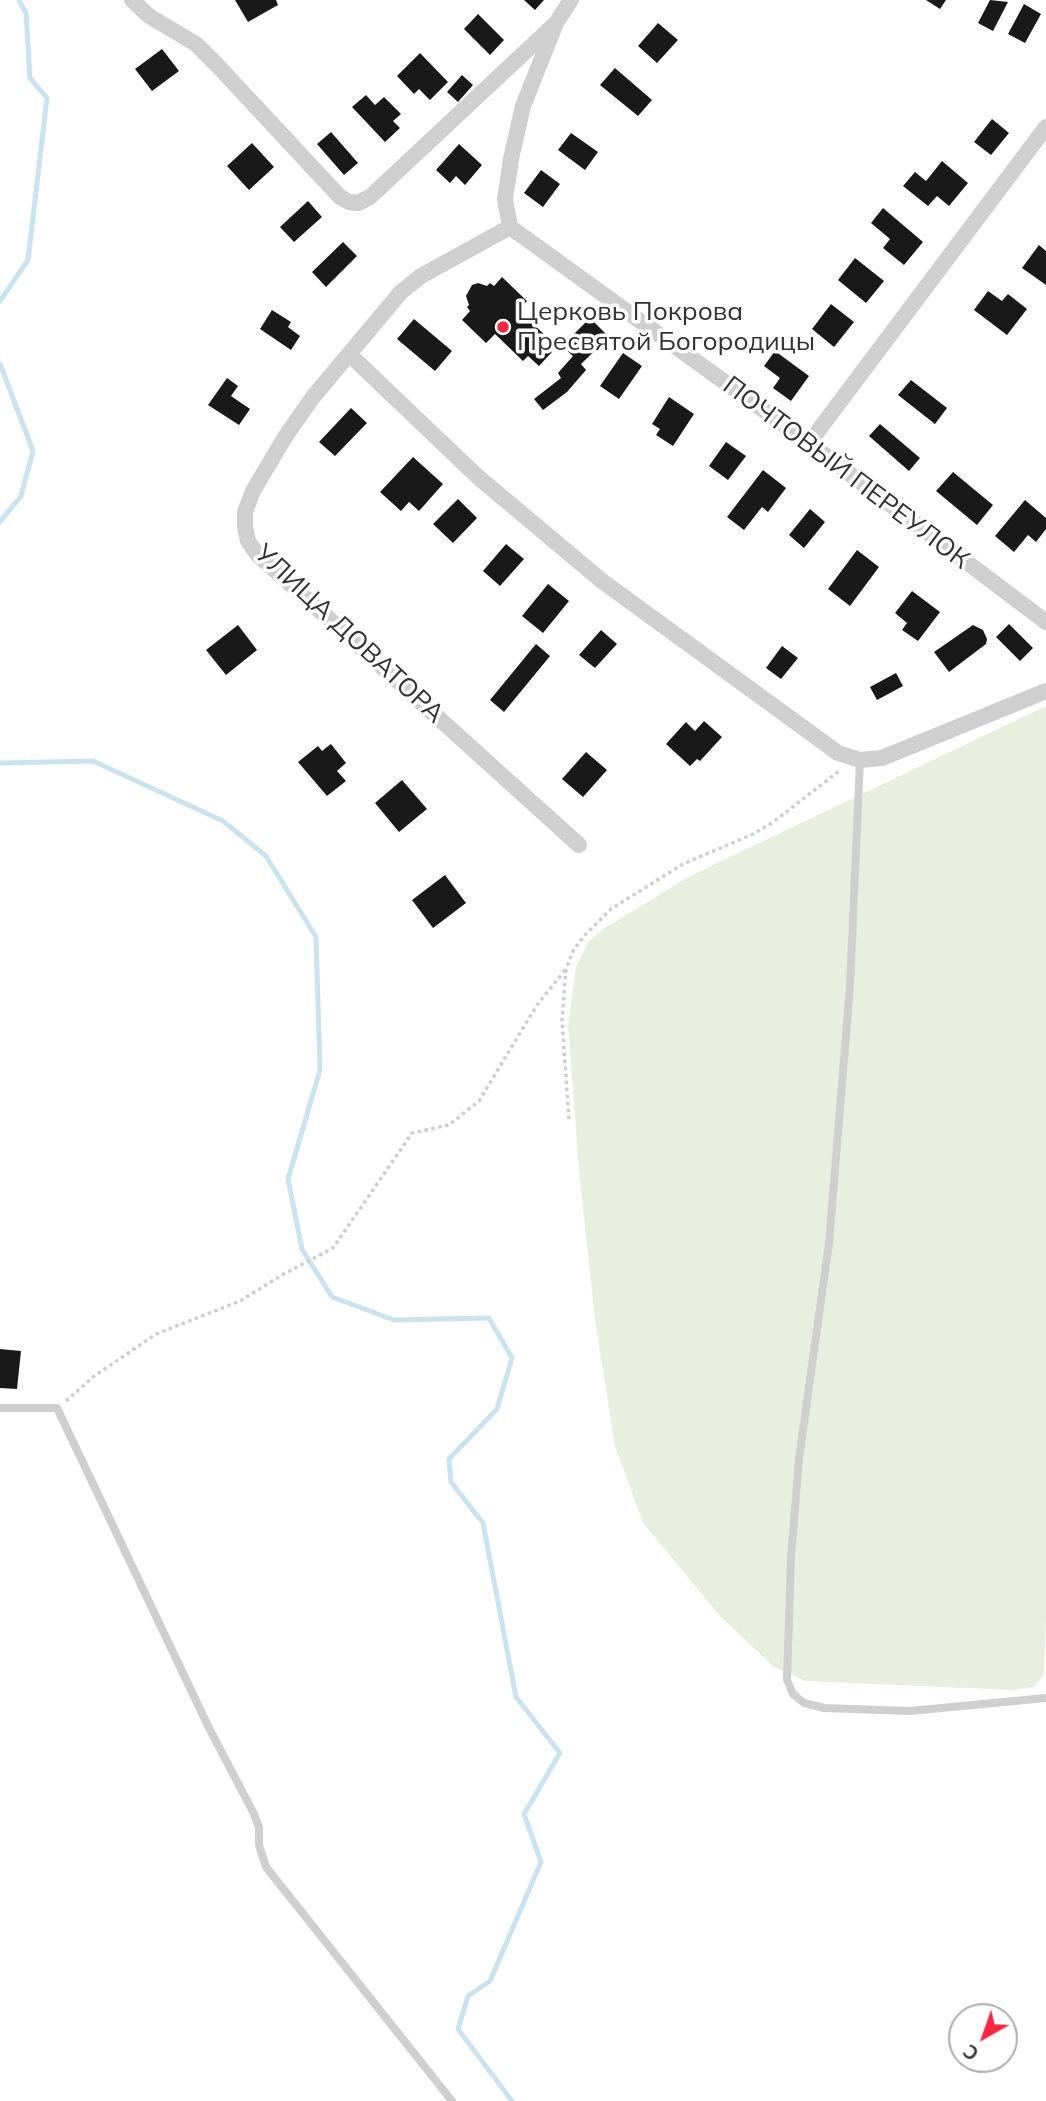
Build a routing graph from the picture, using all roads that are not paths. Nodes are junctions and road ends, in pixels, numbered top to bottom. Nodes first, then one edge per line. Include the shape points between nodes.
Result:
1 (132, 0) edge
2 (571, 0) edge
3 (556, 23) junction
4 (1046, 127) edge
5 (510, 227) junction
6 (349, 354) junction
7 (809, 443) junction
8 (1046, 622) edge
9 (1046, 691) edge
10 (860, 760) junction
11 (579, 845) dead end
12 (0, 1408) edge
13 (1046, 1698) edge
14 (452, 2101) edge

1 - 3 street via 195,44 340,197 358,203 370,197
2 - 3 street
3 - 5 street via 523,106 511,159 505,199
4 - 7 street
5 - 6 street, УЛИЦА ДОВАТОРА via 421,276 401,292
5 - 7 street, ПОЧТОВЫЙ ПЕРЕУЛОК
6 - 10 street via 478,477 602,581 817,738
6 - 11 street, УЛИЦА ДОВАТОРА via 292,427 253,491 245,512 248,541
7 - 8 street, ПОЧТОВЫЙ ПЕРЕУЛОК
9 - 10 street via 882,758
10 - 13 lane via 848,1013 829,1243 799,1459 788,1680 793,1694 804,1703 824,1708 910,1711
12 - 14 lane via 57,1408 253,1812 266,1867

